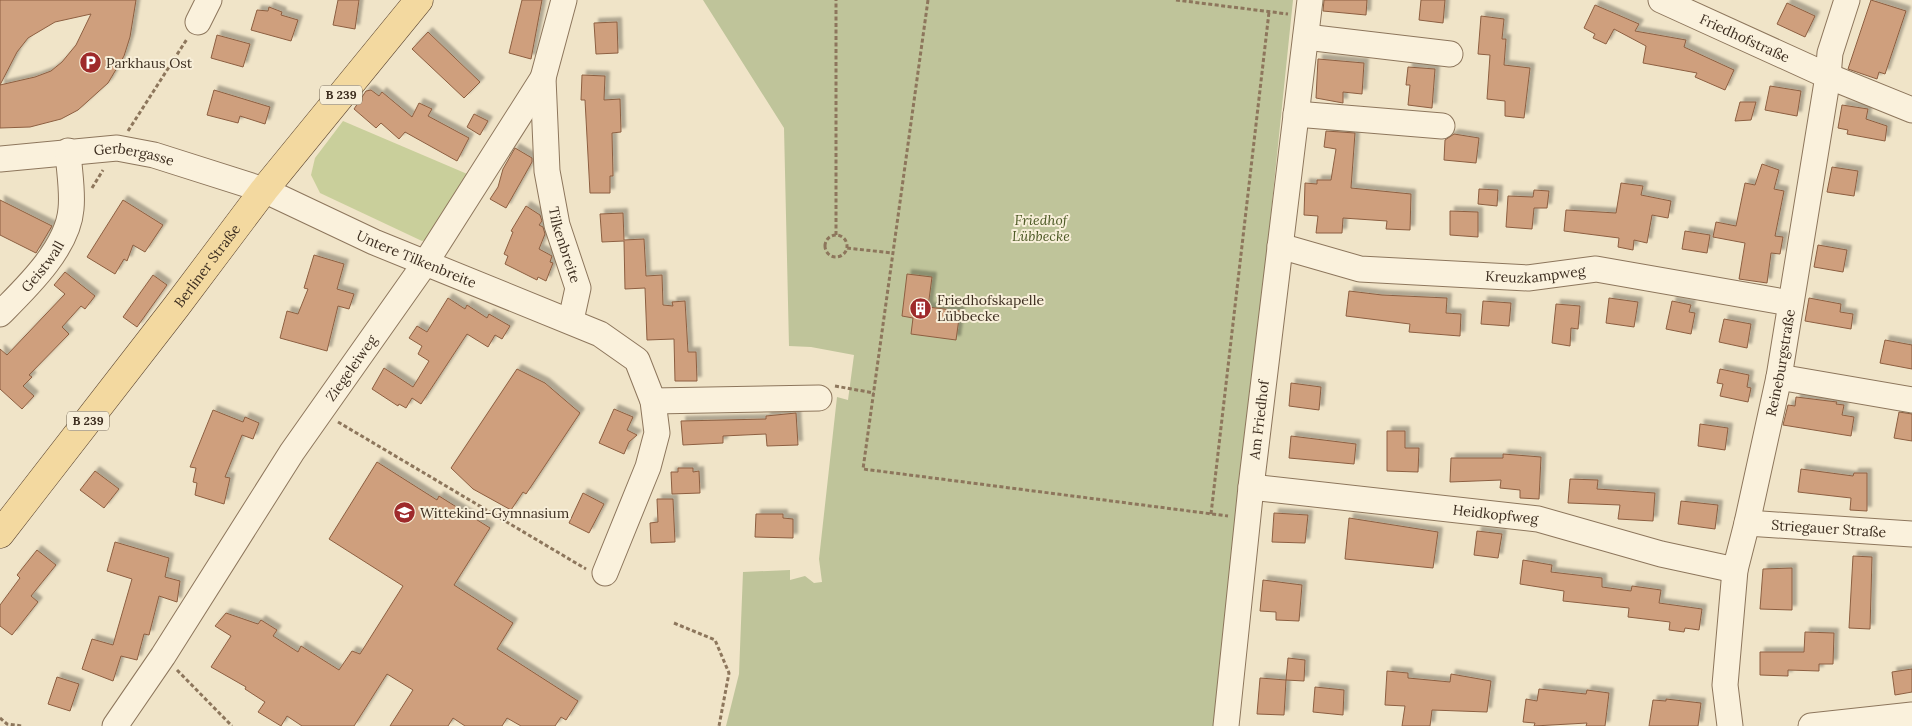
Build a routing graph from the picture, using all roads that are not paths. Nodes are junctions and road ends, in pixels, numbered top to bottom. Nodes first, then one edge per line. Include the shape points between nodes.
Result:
1 (419, 0) edge
2 (564, 0) edge
3 (1661, 0) edge
4 (1847, 0) edge
5 (1308, 18) edge
6 (1450, 54) dead end
7 (1828, 76) junction
8 (544, 78) junction
9 (1912, 110) edge
10 (1296, 114) junction
11 (1442, 126) dead end
12 (68, 151) junction
13 (0, 159) edge
14 (264, 190) junction
15 (1280, 246) junction
16 (426, 262) junction
17 (1790, 303) junction
18 (0, 314) edge
19 (571, 320) junction
20 (1779, 377) junction
21 (824, 392) road end
22 (1912, 400) edge
23 (653, 401) junction
24 (1251, 487) junction
25 (1747, 523) junction
26 (0, 534) edge
27 (1912, 534) edge
28 (1734, 570) junction
29 (605, 573) road end
30 (1912, 715) edge
31 (115, 726) edge
32 (1226, 726) edge
33 (1730, 726) edge
34 (1811, 726) edge

1 - 14 main road, Berliner Straße / B 239
2 - 8 street, Ziegeleiweg
3 - 7 street, Friedhofstraße
4 - 7 street, Reineburgstraße via 1830,53
5 - 6 street
5 - 10 street, Am Friedhof
7 - 9 street, Friedhofstraße
7 - 17 street, Reineburgstraße
8 - 16 street, Ziegeleiweg
8 - 19 street, Tilkenbreite via 547,171 557,225 578,288
10 - 11 street
10 - 15 street, Am Friedhof
12 - 13 street, Gerbergasse
12 - 14 street, Gerbergasse via 117,148 154,155
12 - 18 street, Geistwall via 71,211 64,232 40,274
14 - 16 street, Untere Tilkenbreite via 374,242
14 - 26 main road, Berliner Straße / B 239
15 - 17 street, Kreuzkampweg via 1360,269 1528,278 1596,269
15 - 24 street, Am Friedhof
16 - 19 street, Untere Tilkenbreite
16 - 31 street, Ziegeleiweg via 320,411
17 - 20 street, Reineburgstraße
19 - 23 street via 600,334 637,360
20 - 22 street
20 - 25 street, Reineburgstraße
21 - 23 street
23 - 29 street via 656,433 648,467
24 - 28 street, Heidkopfweg via 1538,519 1661,554
24 - 32 street, Am Friedhof
25 - 27 street, Striegauer Straße
25 - 28 street, Reineburgstraße
28 - 33 street, Reineburgstraße via 1725,685
30 - 34 street

